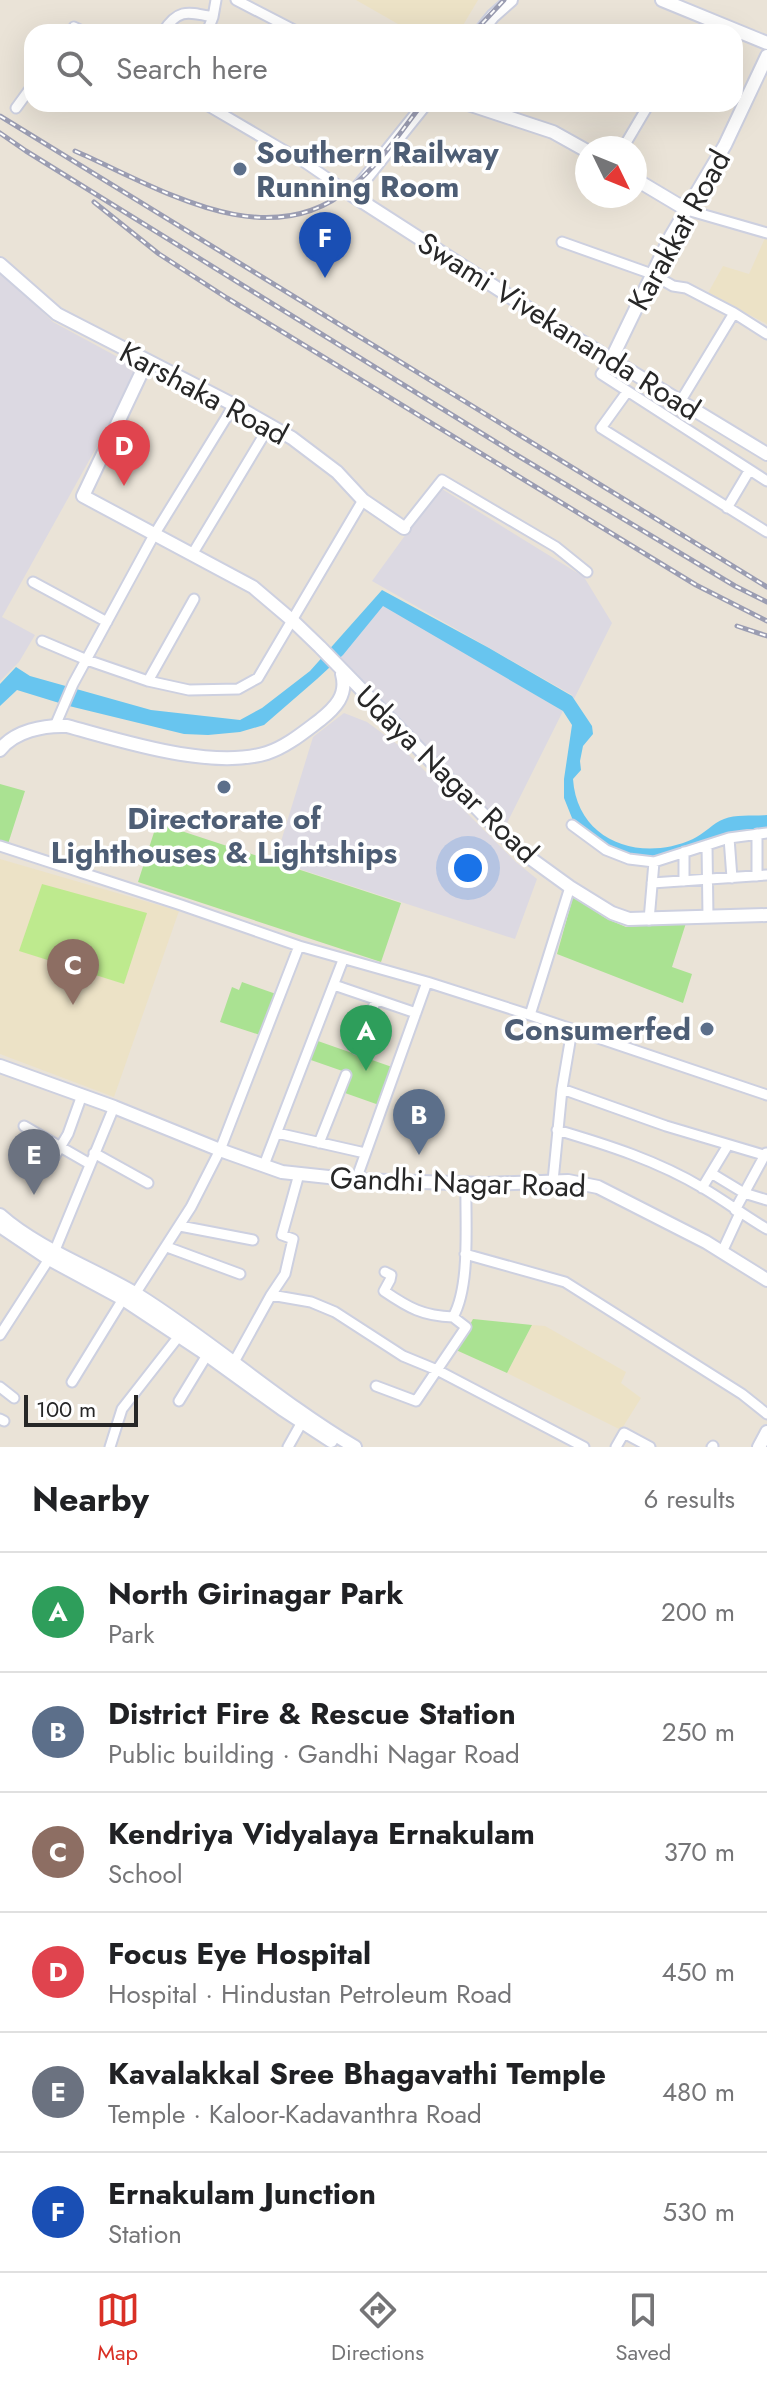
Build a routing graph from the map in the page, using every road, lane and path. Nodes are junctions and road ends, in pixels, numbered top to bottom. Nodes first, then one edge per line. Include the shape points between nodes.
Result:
1 (216, 0) edge
2 (236, 0) edge
3 (511, 0) edge
4 (662, 0) edge
5 (213, 17) junction
6 (168, 24) edge
7 (210, 24) edge
8 (282, 24) edge
9 (486, 24) edge
10 (721, 24) edge
11 (743, 33) edge
12 (767, 43) edge
13 (767, 56) edge
14 (24, 97) edge
15 (743, 107) edge
16 (16, 108) dead end
17 (219, 112) edge
18 (419, 112) edge
19 (492, 112) edge
20 (644, 112) edge
21 (741, 112) edge
22 (630, 136) edge
23 (575, 144) edge
24 (647, 186) edge
25 (352, 195) junction
26 (687, 210) junction
27 (767, 233) edge
28 (562, 242) dead end
29 (0, 264) edge
30 (652, 274) junction
31 (734, 313) junction
32 (767, 334) edge
33 (611, 360) junction
34 (147, 361) junction
35 (627, 392) junction
36 (680, 402) junction
37 (234, 405) junction
38 (270, 425) junction
39 (767, 454) edge
40 (749, 471) junction
41 (767, 481) edge
42 (363, 500) junction
43 (727, 508) junction
44 (404, 528) joint
45 (767, 532) edge
46 (154, 535) junction
47 (193, 553) junction
48 (587, 572) dead end
49 (33, 582) dead end
50 (194, 599) dead end
51 (293, 621) junction
52 (107, 622) junction
53 (42, 641) dead end
54 (87, 660) junction
55 (339, 670) junction
56 (148, 681) junction
57 (55, 726) junction
58 (0, 750) edge
59 (572, 825) dead end
60 (762, 833) edge
61 (729, 838) junction
62 (707, 845) junction
63 (0, 846) edge
64 (684, 852) junction
65 (654, 862) junction
66 (762, 875) edge
67 (732, 878) junction
68 (708, 880) junction
69 (684, 881) junction
70 (652, 883) junction
71 (570, 887) junction
72 (767, 915) edge
73 (708, 917) junction
74 (649, 920) junction
75 (299, 946) junction
76 (343, 960) junction
77 (427, 982) junction
78 (334, 985) junction
79 (376, 1000) junction
80 (416, 1013) junction
81 (530, 1015) junction
82 (572, 1030) junction
83 (357, 1049) dead end
84 (0, 1066) edge
85 (346, 1075) dead end
86 (562, 1089) junction
87 (82, 1095) junction
88 (767, 1095) edge
89 (114, 1107) junction
90 (24, 1126) dead end
91 (557, 1130) junction
92 (277, 1133) junction
93 (319, 1143) junction
94 (728, 1145) junction
95 (60, 1147) junction
96 (220, 1150) junction
97 (94, 1153) junction
98 (365, 1153) junction
99 (766, 1154) edge
100 (90, 1164) junction
101 (264, 1165) junction
102 (47, 1169) dead end
103 (711, 1173) junction
104 (299, 1174) junction
105 (754, 1176) junction
106 (356, 1180) junction
107 (553, 1181) junction
108 (767, 1181) edge
109 (148, 1183) dead end
110 (466, 1184) junction
111 (702, 1188) junction
112 (744, 1193) junction
113 (767, 1200) edge
114 (738, 1211) junction
115 (0, 1215) edge
116 (0, 1226) edge
117 (180, 1226) junction
118 (767, 1229) edge
119 (253, 1240) dead end
120 (167, 1247) junction
121 (722, 1252) junction
122 (52, 1254) junction
123 (465, 1254) junction
124 (385, 1272) dead end
125 (240, 1274) dead end
126 (767, 1280) edge
127 (271, 1295) junction
128 (129, 1296) junction
129 (453, 1317) junction
130 (0, 1335) edge
131 (179, 1336) junction
132 (207, 1355) junction
133 (231, 1366) junction
134 (437, 1370) junction
135 (72, 1382) dead end
136 (376, 1386) dead end
137 (0, 1387) edge
138 (14, 1398) dead end
139 (179, 1401) dead end
140 (767, 1414) edge
141 (302, 1422) junction
142 (767, 1432) edge
143 (110, 1447) edge
144 (288, 1447) edge
145 (341, 1447) edge
146 (355, 1447) edge
147 (584, 1447) edge
148 (616, 1447) edge
149 (650, 1447) edge
150 (759, 1447) edge

1 - 5 street
2 - 8 street
3 - 9 street
4 - 10 street
5 - 6 street via 187,12
5 - 7 street
11 - 12 street
13 - 15 street, Karakkat Road
14 - 16 street
17 - 25 street
18 - 25 street
19 - 23 street
20 - 22 street
21 - 26 street, Karakkat Road
24 - 26 street
25 - 33 street, Swami Vivekananda Road
26 - 27 street
26 - 30 street, Karakkat Road
28 - 30 street
29 - 34 street, Karshaka Road via 57,314
30 - 31 street
30 - 33 street, Karakkat Road
31 - 32 street
31 - 36 street
33 - 35 street via 601,374
33 - 36 street, Swami Vivekananda Road
34 - 37 street, Karshaka Road
34 - 46 street, Udaya Nagar Road via 83,496
35 - 40 street
35 - 43 street via 601,428
36 - 39 street, Swami Vivekananda Road
37 - 38 street, Karshaka Road
37 - 46 street
38 - 42 street, Karshaka Road via 337,472
38 - 47 street
40 - 41 street
40 - 43 street
42 - 44 street, Karshaka Road
42 - 51 street
43 - 45 street
44 - 48 street via 442,480 556,547
46 - 47 street, Udaya Nagar Road
46 - 52 street
47 - 51 street, Udaya Nagar Road via 253,587
49 - 52 street
50 - 56 street
51 - 55 street, Udaya Nagar Road
51 - 56 street via 258,678 238,689 189,690
52 - 54 street
53 - 54 street
54 - 56 street
54 - 57 street
55 - 57 street via 345,684 337,705 288,742 253,757 191,755
55 - 71 street, Udaya Nagar Road via 500,832
57 - 58 street via 15,736
59 - 65 street via 606,850
60 - 61 street
60 - 66 street
61 - 62 street
61 - 67 street
62 - 64 street
62 - 68 street
63 - 75 street
64 - 65 street
64 - 69 street
65 - 70 street
66 - 67 street
67 - 68 street
68 - 69 street
68 - 73 street
69 - 70 street
70 - 74 street
71 - 74 street, Udaya Nagar Road via 612,913
71 - 81 street
72 - 73 street, Udaya Nagar Road
73 - 74 street, Udaya Nagar Road
75 - 76 street
75 - 96 street
76 - 77 street
76 - 78 street
77 - 80 street
77 - 81 street
78 - 79 street
78 - 92 street
79 - 80 street
79 - 83 street
80 - 98 street
81 - 82 street
82 - 86 street
82 - 88 street
84 - 87 street, Gandhi Nagar Road
85 - 93 street
86 - 91 street
86 - 94 street
87 - 89 street, Gandhi Nagar Road
87 - 95 street
89 - 96 street, Gandhi Nagar Road
89 - 97 street
90 - 95 street
91 - 107 street
91 - 111 street via 618,1148
92 - 93 street
92 - 101 street
93 - 98 street
94 - 99 street
94 - 103 street
95 - 100 street
95 - 102 street
96 - 101 street, Gandhi Nagar Road
96 - 117 street
97 - 100 street
97 - 109 street
98 - 106 street
99 - 105 street
100 - 122 street
101 - 104 street, Gandhi Nagar Road
103 - 111 street
103 - 112 street
104 - 106 street, Gandhi Nagar Road
104 - 127 street via 282,1235 293,1239 291,1253
105 - 108 street
105 - 112 street
106 - 110 street, Gandhi Nagar Road
107 - 110 street, Gandhi Nagar Road
107 - 121 street, Gandhi Nagar Road via 598,1187
110 - 123 street
111 - 114 street
112 - 113 street
112 - 114 street
114 - 118 street
114 - 121 street
115 - 122 street
116 - 122 street
117 - 119 street
117 - 120 street
120 - 125 street
120 - 128 street
121 - 126 street, Gandhi Nagar Road
122 - 128 street
122 - 130 street
123 - 129 street via 461,1303
123 - 140 street via 565,1282
124 - 129 street via 391,1275 384,1291 393,1297 430,1316
127 - 133 street
127 - 134 street via 335,1312 403,1356
128 - 131 street
128 - 133 street
128 - 135 street
129 - 134 street via 466,1327
131 - 132 street
131 - 143 street via 122,1409
132 - 133 street
132 - 139 street
133 - 141 street
133 - 146 street
134 - 136 street via 416,1401
134 - 147 street
137 - 138 street
141 - 144 street
141 - 145 street
142 - 150 street
148 - 149 street via 624,1433

